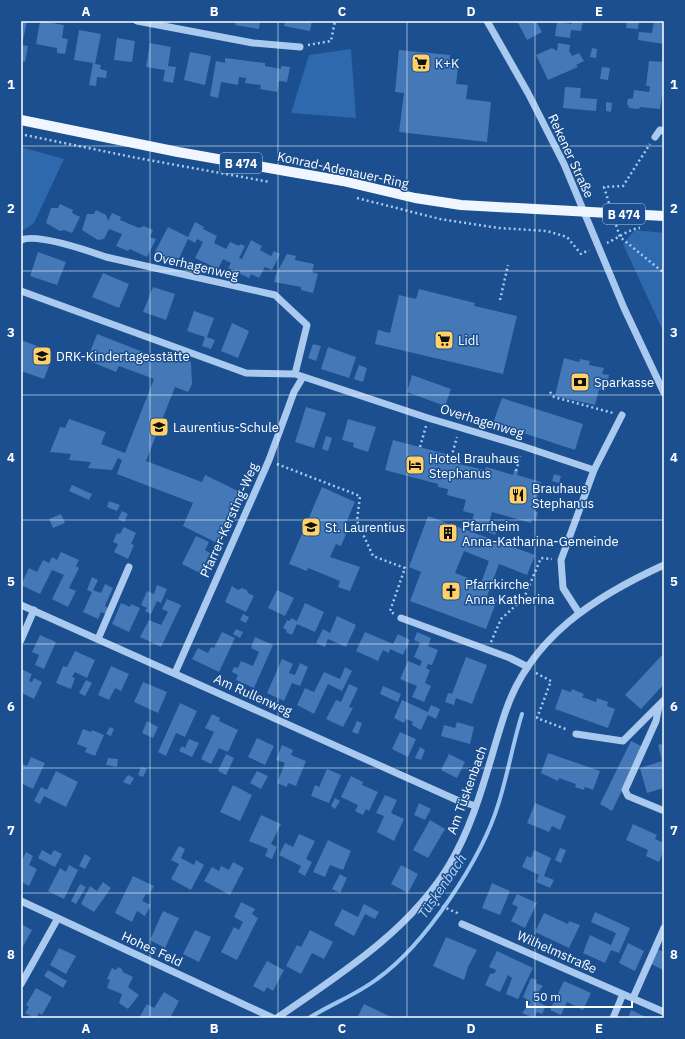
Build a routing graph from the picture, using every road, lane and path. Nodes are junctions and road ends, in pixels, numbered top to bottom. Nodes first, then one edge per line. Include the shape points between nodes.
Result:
1 (137, 21) edge
2 (335, 21) edge
3 (487, 21) edge
4 (300, 47) joint
5 (21, 120) edge
6 (664, 131) edge
7 (21, 133) edge
8 (655, 137) joint
9 (277, 183) dead end
10 (353, 197) dead end
11 (584, 213) junction
12 (612, 213) junction
13 (664, 216) edge
14 (642, 228) dead end
15 (620, 237) junction
16 (21, 240) edge
17 (598, 247) junction
18 (508, 265) dead end
19 (664, 273) edge
20 (21, 291) edge
21 (500, 300) dead end
22 (295, 374) junction
23 (303, 377) junction
24 (550, 392) dead end
25 (664, 393) edge
26 (622, 415) joint
27 (428, 418) junction
28 (460, 427) junction
29 (522, 446) junction
30 (420, 447) dead end
31 (269, 460) junction
32 (450, 462) dead end
33 (516, 470) dead end
34 (594, 470) junction
35 (539, 562) dead end
36 (664, 565) edge
37 (128, 567) dead end
38 (21, 605) edge
39 (34, 610) junction
40 (579, 613) junction
41 (401, 618) joint
42 (98, 639) junction
43 (21, 640) edge
44 (488, 649) junction
45 (528, 667) junction
46 (174, 673) junction
47 (661, 703) edge
48 (576, 734) joint
49 (476, 806) junction
50 (662, 810) dead end
51 (21, 901) edge
52 (434, 903) dead end
53 (457, 913) dead end
54 (58, 918) junction
55 (462, 924) dead end
56 (664, 928) edge
57 (21, 984) edge
58 (623, 994) junction
59 (633, 998) junction
60 (664, 1012) edge
61 (273, 1018) edge
62 (277, 1018) edge
63 (613, 1018) edge

1 - 4 street via 253,43
2 - 4 path via 331,41
3 - 11 street, Rekener Straße via 564,164
5 - 11 main road, Konrad-Adenauer-Ring / B 474 via 453,204
6 - 8 street via 660,130
7 - 9 path via 132,157
8 - 12 path via 623,186 604,187
10 - 17 path via 440,219 499,228 547,231 567,237 581,254
11 - 12 main road, Konrad-Adenauer-Ring / B 474
11 - 17 street, Rekener Straße
12 - 13 main road, Konrad-Adenauer-Ring / B 474
12 - 15 path
14 - 15 path via 634,228
15 - 17 path
15 - 19 path
16 - 22 street, Overhagenweg via 40,239 275,296 307,325
17 - 25 street, Rekener Straße
18 - 21 path
20 - 22 street, Overhagenweg via 246,373
22 - 23 street, Overhagenweg
23 - 27 street, Overhagenweg
23 - 31 street, Pfarrer-Kersting-Weg via 294,392
24 - 26 path via 554,397
26 - 34 street
27 - 28 street, Overhagenweg
27 - 30 path
28 - 29 street, Overhagenweg
28 - 32 path
29 - 33 path
29 - 34 street, Overhagenweg
31 - 41 path via 360,496 357,521 373,556 405,568 390,611
31 - 46 street, Pfarrer-Kersting-Weg
34 - 40 street via 561,560 563,588
35 - 44 path via 524,598 501,619
36 - 40 street, Am Tüskenbach via 629,581
37 - 42 street
38 - 39 street, Am Rullenweg
39 - 42 street, Am Rullenweg
39 - 43 street
40 - 45 street, Am Tüskenbach via 549,640
41 - 44 street
42 - 46 street, Am Rullenweg
44 - 45 street
45 - 48 path via 551,681 537,718
45 - 49 street, Am Tüskenbach via 505,711
46 - 49 street, Am Rullenweg via 459,801
47 - 48 street via 623,740
47 - 50 street via 656,722 625,790 628,796
49 - 62 street, Am Tüskenbach via 452,861 425,899 391,934 332,980
51 - 54 street, Hohes Feld
52 - 53 path
54 - 57 street
54 - 61 street, Hohes Feld
55 - 58 street, Wilhelmstraße
56 - 59 street
58 - 59 street, Wilhelmstraße
58 - 63 street
59 - 60 street, Wilhelmstraße

